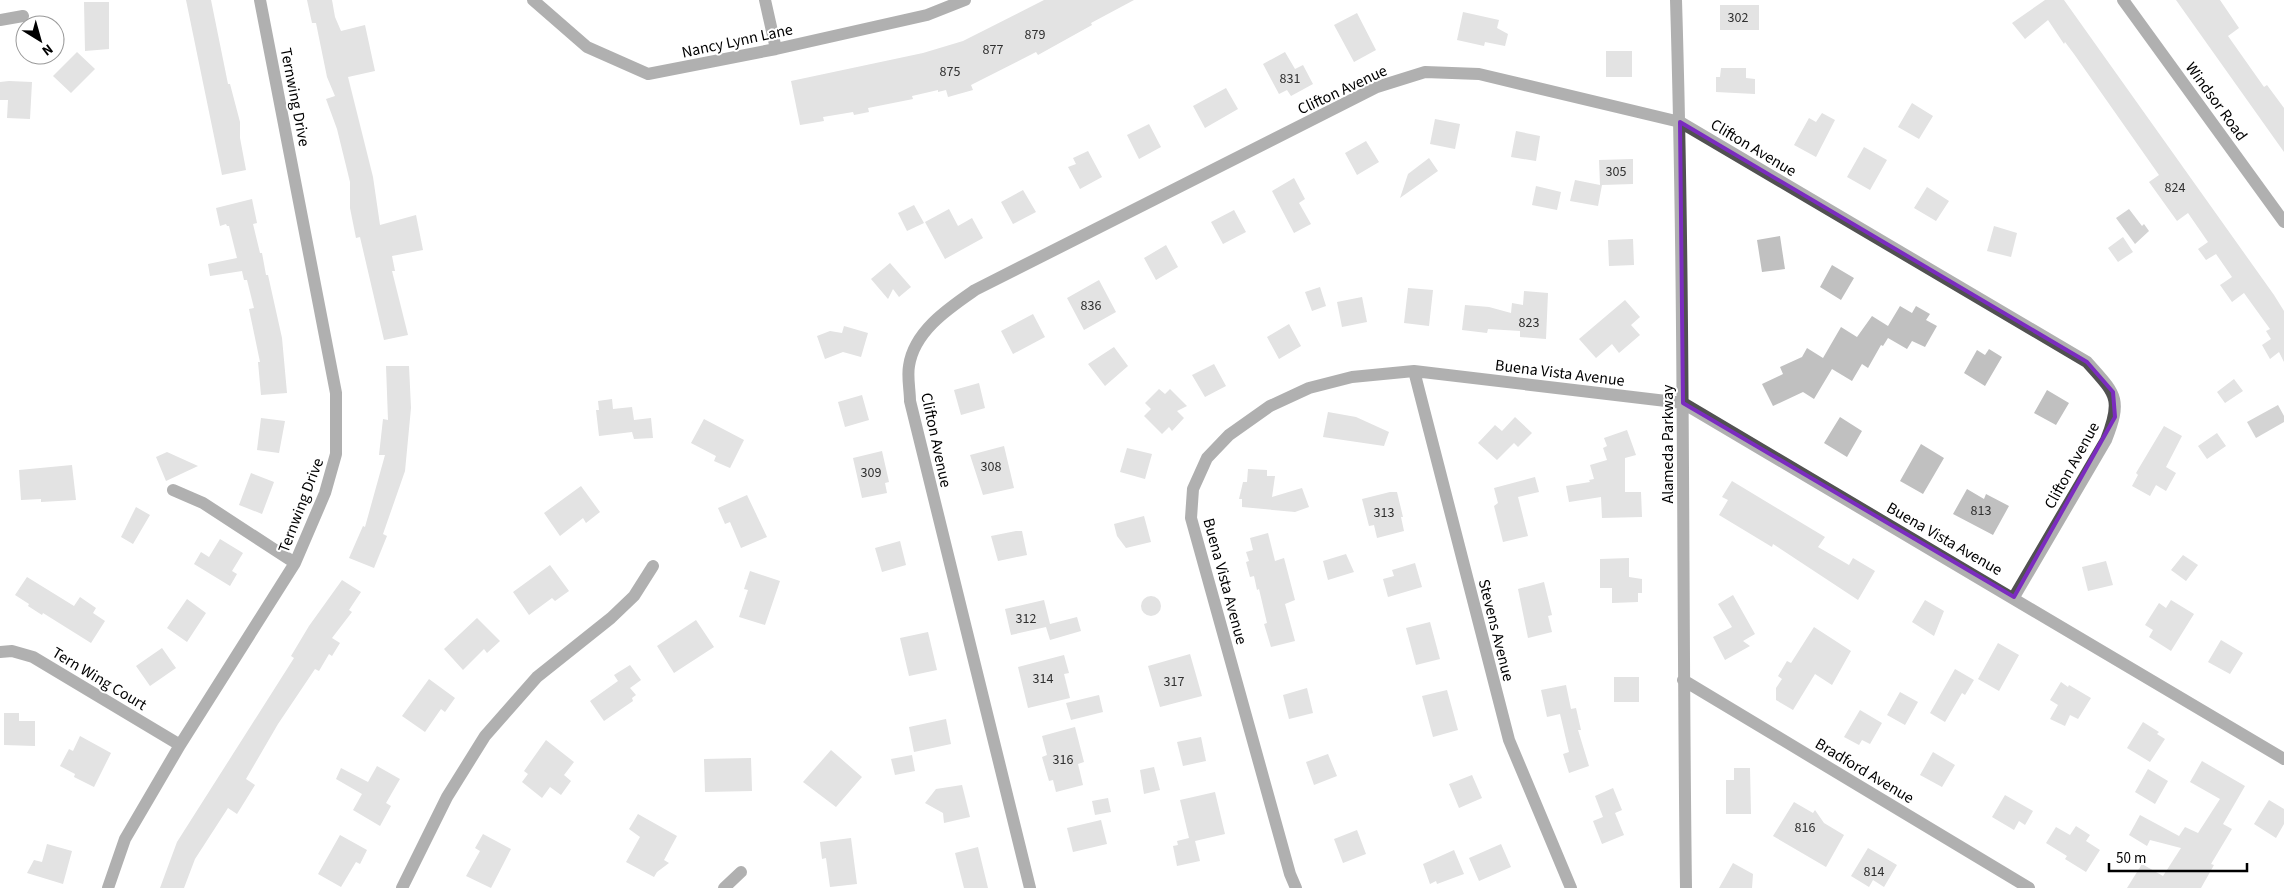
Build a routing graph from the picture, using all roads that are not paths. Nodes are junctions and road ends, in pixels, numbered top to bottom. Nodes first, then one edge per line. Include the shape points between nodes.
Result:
1 (260, 0) edge
2 (533, 0) edge
3 (765, 0) edge
4 (965, 0) edge
5 (1676, 0) edge
6 (2123, 0) edge
7 (15, 17) edge
8 (0, 20) edge
9 (776, 49) junction
10 (1680, 122) junction
11 (2284, 222) edge
12 (1414, 372) junction
13 (1684, 403) junction
14 (173, 490) dead end
15 (295, 564) junction
16 (653, 566) dead end
17 (2014, 597) junction
18 (0, 652) edge
19 (1683, 680) junction
20 (180, 745) junction
21 (2284, 759) edge
22 (742, 872) dead end
23 (108, 888) edge
24 (402, 888) edge
25 (724, 888) edge
26 (1030, 888) edge
27 (1296, 888) edge
28 (1571, 888) edge
29 (1686, 888) edge
30 (2029, 888) edge

1 - 15 street, Ternwing Drive via 336,394 336,454 325,493
2 - 9 street, Nancy Lynn Lane via 587,47 648,74
3 - 9 street
4 - 9 street, Nancy Lynn Lane via 927,15
5 - 10 street, Alameda Parkway
6 - 11 street, Windsor Road
7 - 8 street
10 - 13 street, Alameda Parkway
10 - 17 street, Clifton Avenue via 2087,362 2114,392 2115,417 2106,440
10 - 26 street, Clifton Avenue via 1479,74 1426,72 1377,87 976,290 941,313 920,339 909,366 910,401
12 - 13 street, Buena Vista Avenue
12 - 27 street, Buena Vista Avenue via 1352,376 1309,388 1270,406 1229,435 1207,458 1193,488 1191,518
12 - 28 street, Stevens Avenue via 1509,740
13 - 17 street, Buena Vista Avenue
13 - 19 street, Alameda Parkway
14 - 15 street via 203,503
15 - 20 street, Ternwing Drive
16 - 24 street via 634,596 537,677 485,736 447,797
17 - 21 street, Buena Vista Avenue
18 - 20 street, Tern Wing Court via 12,651 33,657
19 - 29 street, Alameda Parkway
19 - 30 street, Bradford Avenue
20 - 23 street, Ternwing Drive via 125,838
22 - 25 street

